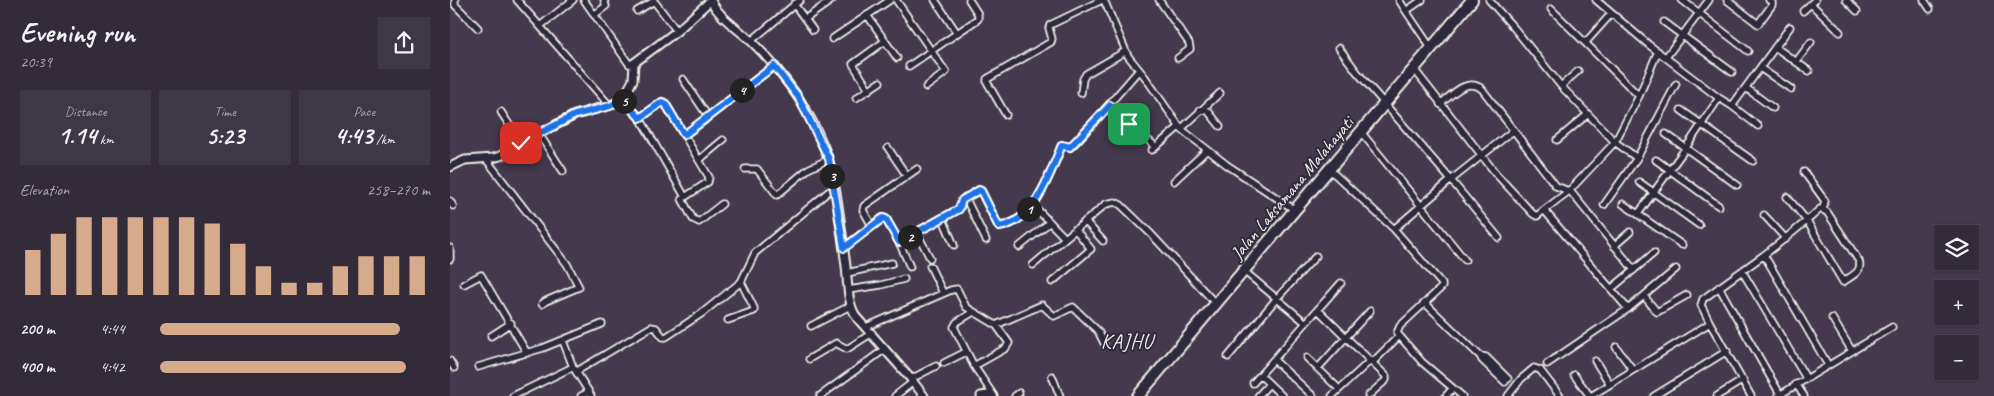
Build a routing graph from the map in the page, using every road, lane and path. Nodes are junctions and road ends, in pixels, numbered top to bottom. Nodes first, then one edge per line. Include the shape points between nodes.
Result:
1 (455, 0) edge
2 (518, 0) edge
3 (573, 0) edge
4 (584, 0) edge
5 (604, 0) edge
6 (711, 0) edge
7 (832, 0) edge
8 (890, 0) edge
9 (896, 0) edge
10 (935, 0) edge
11 (969, 0) edge
12 (1103, 0) edge
13 (1159, 0) edge
14 (1399, 0) edge
15 (1422, 0) edge
16 (1472, 0) edge
17 (1489, 0) edge
18 (1596, 0) edge
19 (1682, 0) edge
20 (1709, 0) edge
21 (1727, 0) edge
22 (1769, 0) edge
23 (1846, 0) edge
24 (1924, 0) edge
25 (797, 2) edge
26 (1813, 2) edge
27 (1551, 9) dead end
28 (1930, 9) dead end
29 (637, 11) dead end
30 (1406, 11) junction
31 (1803, 11) dead end
32 (1857, 11) dead end
33 (1700, 13) junction
34 (1611, 14) junction
35 (594, 15) junction
36 (867, 16) junction
37 (805, 19) junction
38 (1664, 22) dead end
39 (540, 26) junction
40 (1790, 27) dead end
41 (478, 28) dead end
42 (677, 30) junction
43 (813, 30) dead end
44 (1840, 32) dead end
45 (958, 33) junction
46 (1684, 36) junction
47 (832, 39) dead end
48 (751, 41) junction
49 (884, 41) junction
50 (1586, 42) junction
51 (1811, 42) dead end
52 (1775, 47) junction
53 (1339, 48) dead end
54 (1431, 48) junction
55 (931, 50) junction
56 (1126, 51) junction
57 (1658, 51) junction
58 (1748, 51) dead end
59 (1666, 57) junction
60 (897, 58) dead end
61 (1178, 58) dead end
62 (1796, 62) junction
63 (634, 63) junction
64 (774, 66) junction
65 (909, 66) dead end
66 (1760, 68) junction
67 (1414, 69) junction
68 (1139, 70) junction
69 (1578, 71) dead end
70 (1809, 71) dead end
71 (1732, 72) dead end
72 (683, 79) dead end
73 (880, 82) dead end
74 (1676, 84) dead end
75 (1561, 86) junction
76 (926, 87) dead end
77 (1746, 88) junction
78 (868, 90) junction
79 (1791, 90) dead end
80 (1081, 93) dead end
81 (1220, 93) dead end
82 (1639, 96) junction
83 (856, 98) dead end
84 (1719, 98) junction
85 (622, 99) junction
86 (1384, 104) junction
87 (1440, 104) junction
88 (1110, 105) junction
89 (610, 106) junction
90 (1732, 106) junction
91 (1773, 108) dead end
92 (1200, 110) junction
93 (1681, 110) dead end
94 (501, 112) dead end
95 (1006, 114) dead end
96 (1137, 115) dead end
97 (1587, 115) junction
98 (640, 118) junction
99 (707, 118) junction
100 (1129, 124) junction
101 (1220, 126) dead end
102 (1702, 126) junction
103 (1758, 126) dead end
104 (1180, 128) junction
105 (1514, 130) junction
106 (1361, 132) junction
107 (539, 134) junction
108 (1666, 134) dead end
109 (684, 135) junction
110 (723, 140) dead end
111 (1557, 140) dead end
112 (1615, 142) junction
113 (521, 143) junction
114 (888, 148) dead end
115 (1686, 149) junction
116 (1207, 150) junction
117 (1482, 156) junction
118 (1636, 158) junction
119 (486, 159) junction
120 (829, 159) junction
121 (699, 160) junction
122 (1656, 160) dead end
123 (1753, 161) dead end
124 (450, 167) edge
125 (745, 169) dead end
126 (917, 169) dead end
127 (1329, 169) junction
128 (1670, 170) junction
129 (563, 171) dead end
130 (1804, 172) dead end
131 (907, 176) junction
132 (1451, 180) junction
133 (1174, 181) dead end
134 (1639, 182) dead end
135 (1737, 185) dead end
136 (835, 189) junction
137 (1569, 191) junction
138 (1654, 192) junction
139 (686, 197) junction
140 (965, 197) junction
141 (1787, 197) dead end
142 (722, 204) dead end
143 (1623, 204) dead end
144 (1033, 205) junction
145 (1604, 205) dead end
146 (1421, 206) junction
147 (1720, 206) dead end
148 (1822, 209) junction
149 (1295, 210) junction
150 (1544, 210) junction
151 (1638, 214) junction
152 (1764, 215) dead end
153 (943, 219) junction
154 (1085, 221) junction
155 (1807, 221) junction
156 (1050, 222) junction
157 (1699, 225) dead end
158 (872, 226) junction
159 (1075, 229) junction
160 (1394, 229) junction
161 (1630, 232) dead end
162 (917, 233) junction
163 (1065, 238) junction
164 (1499, 238) dead end
165 (1786, 239) junction
166 (986, 240) dead end
167 (1103, 241) dead end
168 (899, 242) junction
169 (954, 245) dead end
170 (1682, 245) dead end
171 (1614, 246) junction
172 (1019, 247) dead end
173 (450, 248) edge
174 (844, 248) junction
175 (1654, 253) dead end
176 (1764, 255) junction
177 (1316, 256) dead end
178 (930, 258) dead end
179 (450, 259) edge
180 (1465, 260) dead end
181 (892, 264) dead end
182 (1033, 265) dead end
183 (930, 266) dead end
184 (910, 267) dead end
185 (1634, 270) junction
186 (1676, 270) dead end
187 (1244, 271) junction
188 (1742, 271) junction
189 (846, 273) junction
190 (904, 279) dead end
191 (740, 282) junction
192 (1052, 282) dead end
193 (1341, 283) dead end
194 (464, 284) dead end
195 (1719, 287) junction
196 (1611, 289) junction
197 (848, 290) junction
198 (943, 293) junction
199 (1644, 296) junction
200 (1686, 296) dead end
201 (1277, 298) junction
202 (1425, 303) junction
203 (542, 304) dead end
204 (1216, 304) junction
205 (850, 306) junction
206 (1628, 309) junction
207 (1318, 310) junction
208 (1370, 311) dead end
209 (972, 313) junction
210 (1832, 318) dead end
211 (728, 320) dead end
212 (1306, 323) junction
213 (1710, 323) junction
214 (511, 324) junction
215 (602, 324) dead end
216 (996, 325) junction
217 (811, 326) dead end
218 (866, 327) junction
219 (1892, 327) dead end
220 (872, 333) junction
221 (1346, 335) junction
222 (491, 336) dead end
223 (1399, 336) junction
224 (563, 341) junction
225 (1104, 342) dead end
226 (1616, 347) dead end
227 (885, 349) junction
228 (1727, 351) junction
229 (1852, 351) junction
230 (966, 352) junction
231 (527, 353) junction
232 (1228, 357) dead end
233 (1308, 358) dead end
234 (810, 359) dead end
235 (1274, 360) junction
236 (450, 361) edge
237 (1372, 361) junction
238 (1595, 361) dead end
239 (944, 363) dead end
240 (1547, 364) dead end
241 (1828, 365) junction
242 (936, 366) dead end
243 (974, 366) junction
244 (478, 367) dead end
245 (454, 368) dead end
246 (1318, 368) junction
247 (575, 369) junction
248 (1633, 370) junction
249 (1260, 375) junction
250 (1574, 375) dead end
251 (1052, 376) dead end
252 (1806, 378) junction
253 (912, 380) junction
254 (1743, 380) junction
255 (1507, 381) dead end
256 (1252, 383) dead end
257 (1269, 384) junction
258 (1610, 384) junction
259 (1796, 384) junction
260 (1339, 389) junction
261 (1452, 389) junction
262 (590, 394) edge
263 (1779, 395) edge
264 (513, 396) edge
265 (582, 396) edge
266 (820, 396) edge
267 (895, 396) edge
268 (924, 396) edge
269 (981, 396) edge
270 (993, 396) edge
271 (1060, 396) edge
272 (1138, 396) edge
273 (1258, 396) edge
274 (1282, 396) edge
275 (1313, 396) edge
276 (1332, 396) edge
277 (1368, 396) edge
278 (1446, 396) edge
279 (1462, 396) edge
280 (1508, 396) edge
281 (1560, 396) edge
282 (1590, 396) edge
283 (1654, 396) edge
284 (1717, 396) edge
285 (1751, 396) edge
286 (1804, 396) edge

1 - 41 street via 455,5
2 - 39 street
3 - 39 street
4 - 35 street
5 - 35 street via 605,7
6 - 42 street
6 - 48 street via 718,12
7 - 37 street
8 - 36 street
9 - 55 street
10 - 45 street
11 - 45 street via 979,17
12 - 56 street
12 - 95 street via 1050,25 1052,41 987,79
13 - 61 street via 1190,43 1190,49
14 - 30 street
15 - 30 street
16 - 54 highway, Jalan Laksamana Malahayati
17 - 75 street
18 - 34 street
19 - 33 street
20 - 33 street
21 - 22 street via 1758,24 1772,5
23 - 32 street
24 - 28 street
25 - 37 street
25 - 48 street
26 - 31 street
26 - 44 street
27 - 50 street
29 - 42 street via 654,1
30 - 54 street
33 - 46 street
33 - 58 street
34 - 50 street
34 - 57 street
35 - 63 street via 629,64
36 - 47 street
36 - 49 street
37 - 43 street
38 - 46 street
39 - 89 street
40 - 52 street
42 - 63 street
45 - 55 street
46 - 59 street
46 - 71 street
48 - 64 street
49 - 60 street
49 - 78 street via 853,64
50 - 82 street
51 - 62 street
52 - 62 street
52 - 66 street
53 - 86 street
54 - 67 highway, Jalan Laksamana Malahayati
55 - 65 street
55 - 76 street via 946,73
56 - 68 street
56 - 80 street via 1086,74
57 - 59 street
57 - 82 street
59 - 84 street
62 - 70 street
63 - 85 street via 633,80
64 - 99 street
64 - 120 street via 799,98
66 - 77 street
66 - 79 street
67 - 86 highway, Jalan Laksamana Malahayati
67 - 87 street
68 - 88 street
68 - 104 street
69 - 75 street
72 - 99 street
73 - 78 street
74 - 118 street
75 - 97 street
77 - 90 street
77 - 91 street
78 - 83 street
81 - 92 street
82 - 112 street
84 - 90 street
84 - 102 street
85 - 89 street
85 - 98 street
86 - 106 highway, Jalan Laksamana Malahayati
86 - 132 street
87 - 105 street via 1464,86 1474,85 1482,89
87 - 117 street
88 - 100 street
88 - 144 street via 1070,147 1062,145
89 - 107 street via 575,115
90 - 103 street
92 - 101 street via 1208,111
92 - 104 street
93 - 102 street
94 - 113 street
96 - 100 street
97 - 111 street
97 - 112 street
98 - 109 street via 665,103
98 - 139 street
99 - 109 street
100 - 104 street via 1154,149
102 - 115 street
102 - 123 street
104 - 116 street
105 - 117 street
105 - 137 street via 1556,186
106 - 127 highway, Jalan Laksamana Malahayati
106 - 146 street
107 - 113 street
107 - 129 street
108 - 115 street
109 - 121 street
110 - 121 street
112 - 118 street
112 - 137 street
113 - 119 street via 500,156
114 - 131 street
115 - 128 street
115 - 135 street
116 - 133 street
116 - 149 street
117 - 132 street
117 - 150 street via 1533,214 1537,216
118 - 145 street
119 - 124 street via 465,160
119 - 203 street via 567,264 580,286
120 - 125 street via 808,169 777,195 756,169
120 - 136 street
121 - 139 street via 709,179
122 - 128 street
126 - 131 street
127 - 149 highway, Jalan Laksamana Malahayati
127 - 160 street
128 - 138 street
128 - 147 street
130 - 148 street via 1825,201
131 - 158 street via 864,206
132 - 146 street
132 - 164 street
134 - 138 street
136 - 174 street
136 - 191 street via 754,255
137 - 150 street
137 - 171 street
138 - 151 street
138 - 157 street
139 - 142 street via 682,200 696,222
140 - 144 street via 980,190 999,227 1010,224
140 - 153 street via 959,209
140 - 166 street
141 - 155 street
143 - 151 street
144 - 156 street
146 - 160 street
146 - 180 street
148 - 155 street
148 - 155 street via 1859,261 1860,270 1843,282
149 - 187 highway, Jalan Laksamana Malahayati
150 - 196 street
151 - 170 street
152 - 165 street
153 - 162 street
153 - 169 street
154 - 159 street
154 - 167 street
154 - 204 street via 1108,203 1121,205
155 - 165 street
156 - 163 street
156 - 172 street
158 - 168 street via 885,218
158 - 174 street
159 - 163 street
159 - 192 street via 1092,249
160 - 202 street via 1442,284
161 - 171 street
162 - 168 street
162 - 178 street
163 - 182 street
165 - 176 street
168 - 184 street
171 - 185 street
173 - 179 street
174 - 189 street
175 - 185 street
176 - 188 street
176 - 241 street
177 - 201 street
181 - 189 street
183 - 198 street
185 - 196 street
186 - 199 street
187 - 201 street
187 - 204 highway, Jalan Laksamana Malahayati
188 - 195 street
188 - 252 street
189 - 197 street
190 - 197 street
191 - 211 street via 754,310
191 - 247 street via 666,337 651,327
193 - 207 street
194 - 214 street via 481,275
195 - 213 street via 1701,301
195 - 263 street
196 - 206 street
197 - 205 street
198 - 209 street via 956,289
198 - 218 street
199 - 200 street via 1657,312
199 - 206 street
201 - 212 street
201 - 232 street
202 - 223 street via 1400,326
202 - 255 street
204 - 272 highway, Jalan Laksamana Malahayati
205 - 217 street
205 - 218 street
206 - 240 street
207 - 212 street
207 - 221 street
208 - 221 street
209 - 216 street
209 - 230 street via 954,325
210 - 229 street
212 - 235 street
213 - 228 street
213 - 248 street
214 - 222 street
214 - 231 street
215 - 224 street
216 - 225 street via 1042,305 1052,316 1073,307 1098,331
216 - 243 street via 1008,346
218 - 220 street
219 - 229 street
220 - 227 street
220 - 234 street via 848,348 838,343
221 - 237 street
221 - 246 street
223 - 237 street
223 - 261 street
224 - 231 street
224 - 247 street
226 - 248 street
227 - 253 street
227 - 266 street
228 - 254 street
228 - 283 street
229 - 241 street
230 - 239 street
230 - 243 street
231 - 244 street
233 - 246 street
235 - 249 street
235 - 275 street
236 - 245 street
237 - 260 street
237 - 277 street via 1387,378
238 - 258 street
241 - 252 street
242 - 253 street
243 - 270 street
246 - 260 street
247 - 262 street
247 - 264 street
248 - 258 street
249 - 256 street
249 - 257 street
250 - 282 street
251 - 271 street
252 - 259 street
253 - 267 street
253 - 268 street
254 - 284 street
254 - 285 street
257 - 273 street
257 - 274 street
258 - 282 street
259 - 263 street
259 - 286 street
260 - 276 street
261 - 278 street
261 - 279 street
262 - 265 street
269 - 270 street
280 - 281 street via 1534,368 1540,370

